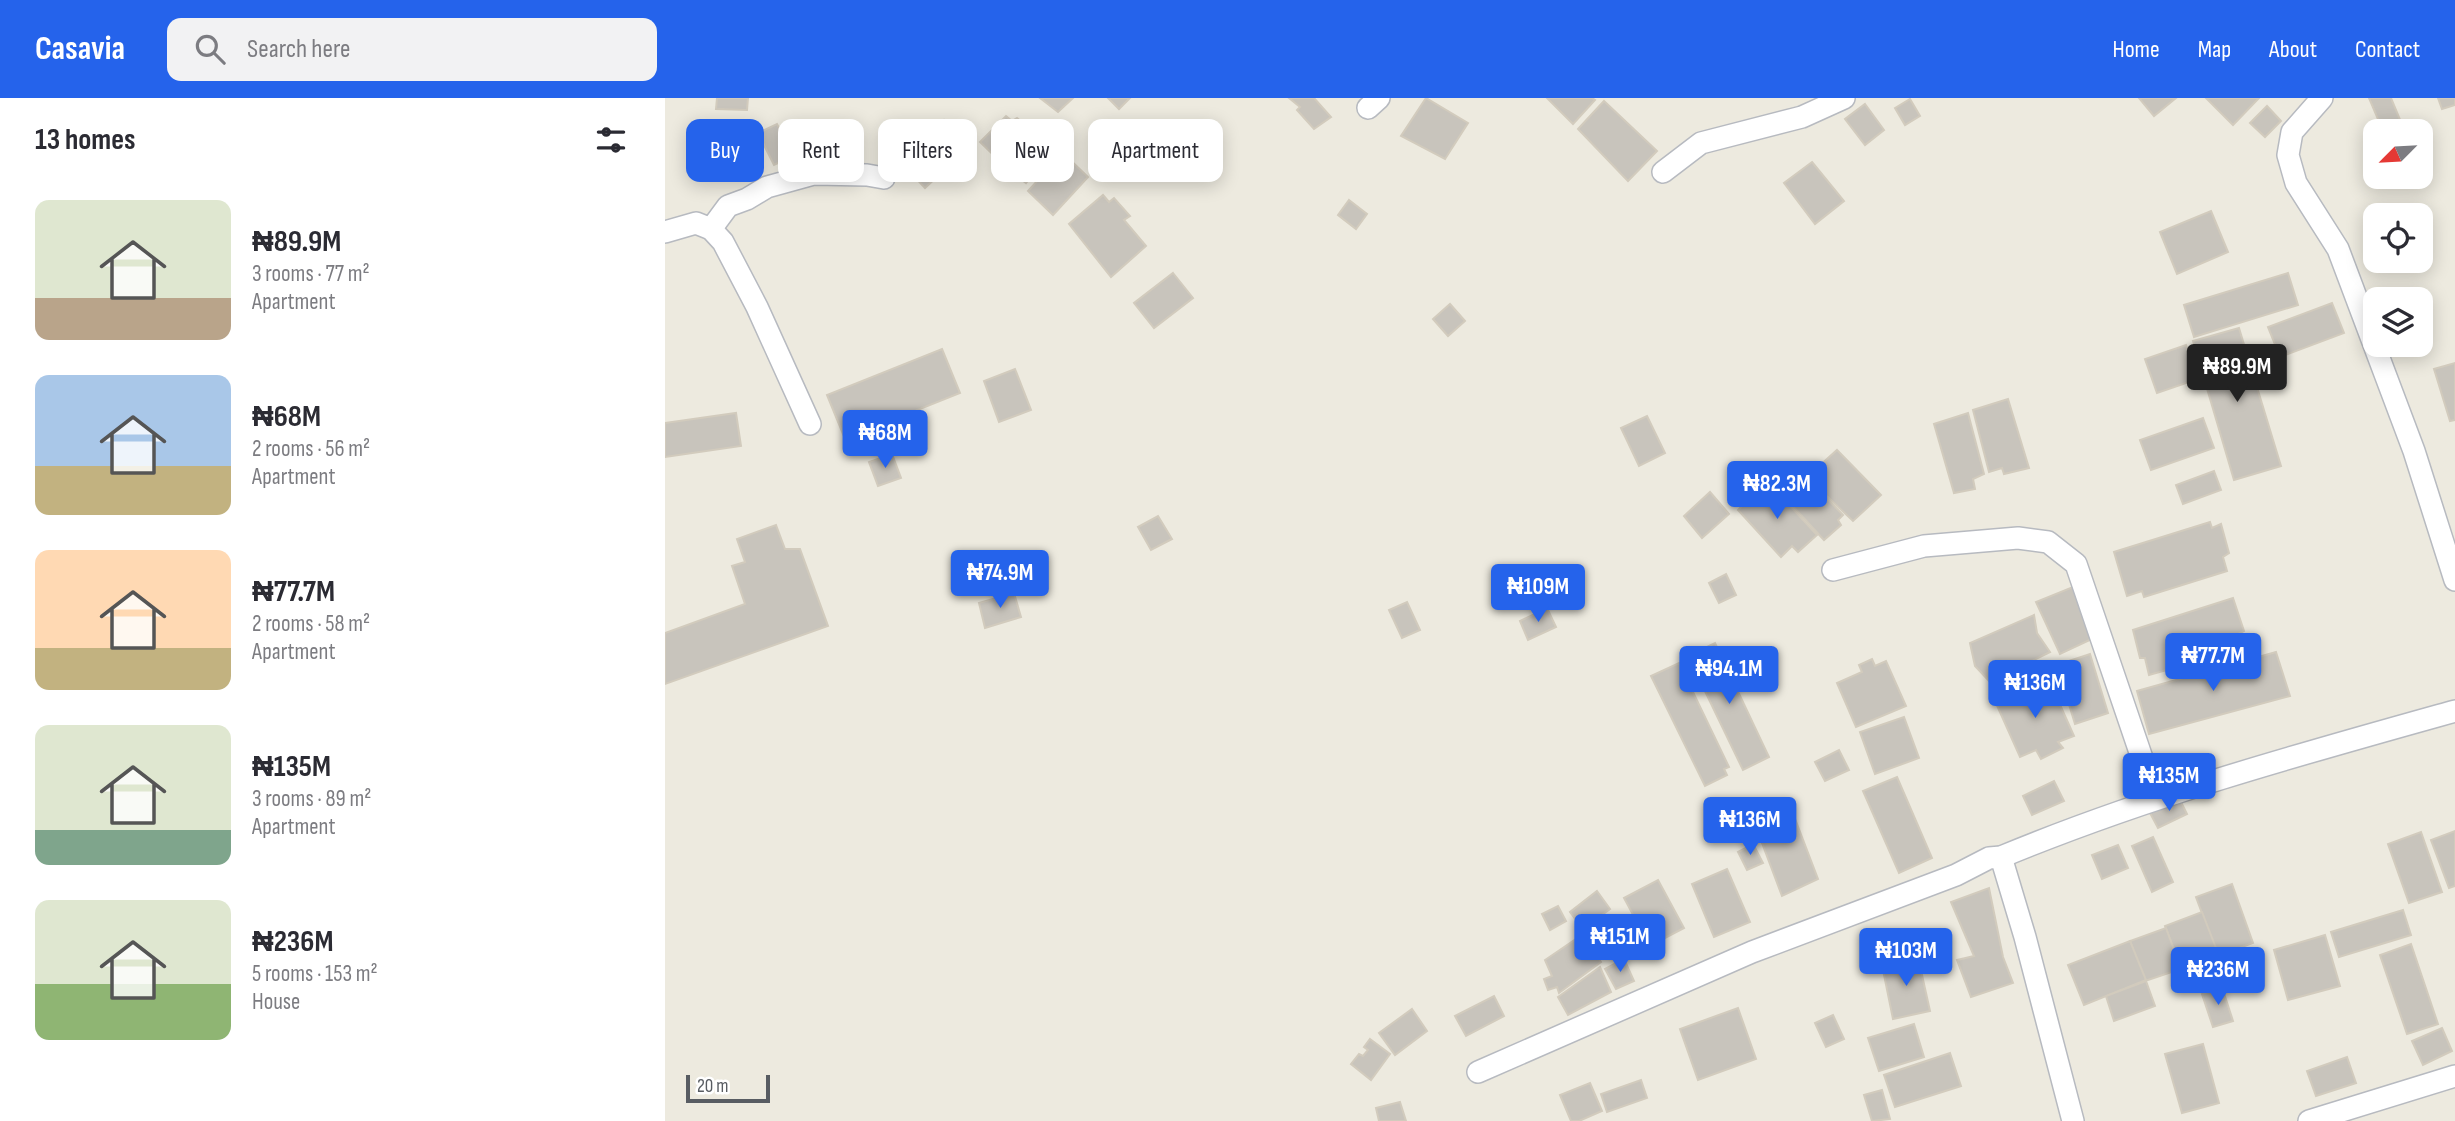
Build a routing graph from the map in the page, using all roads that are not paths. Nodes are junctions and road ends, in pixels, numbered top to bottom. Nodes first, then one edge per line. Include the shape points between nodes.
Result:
1 (1844, 98) edge
2 (2322, 98) edge
3 (1663, 172) dead end
4 (878, 177) edge
5 (711, 229) junction
6 (665, 232) edge
7 (810, 424) dead end
8 (1833, 570) dead end
9 (2455, 580) edge
10 (2455, 711) edge
11 (2164, 796) junction
12 (2001, 857) junction
13 (1478, 1072) dead end
14 (2455, 1076) edge
15 (2073, 1121) edge
16 (2309, 1121) edge

1 - 3 street via 1802,117 1701,142
2 - 9 street via 2292,132 2288,155 2296,183 2338,249 2414,452
4 - 5 street via 814,174 767,187 728,206
5 - 6 street via 695,223
5 - 7 street via 723,242 757,307
8 - 11 street via 1924,546 2018,538 2048,542 2076,564 2144,764
10 - 11 street
11 - 12 street
12 - 13 street via 1752,952
12 - 15 street
14 - 16 street

